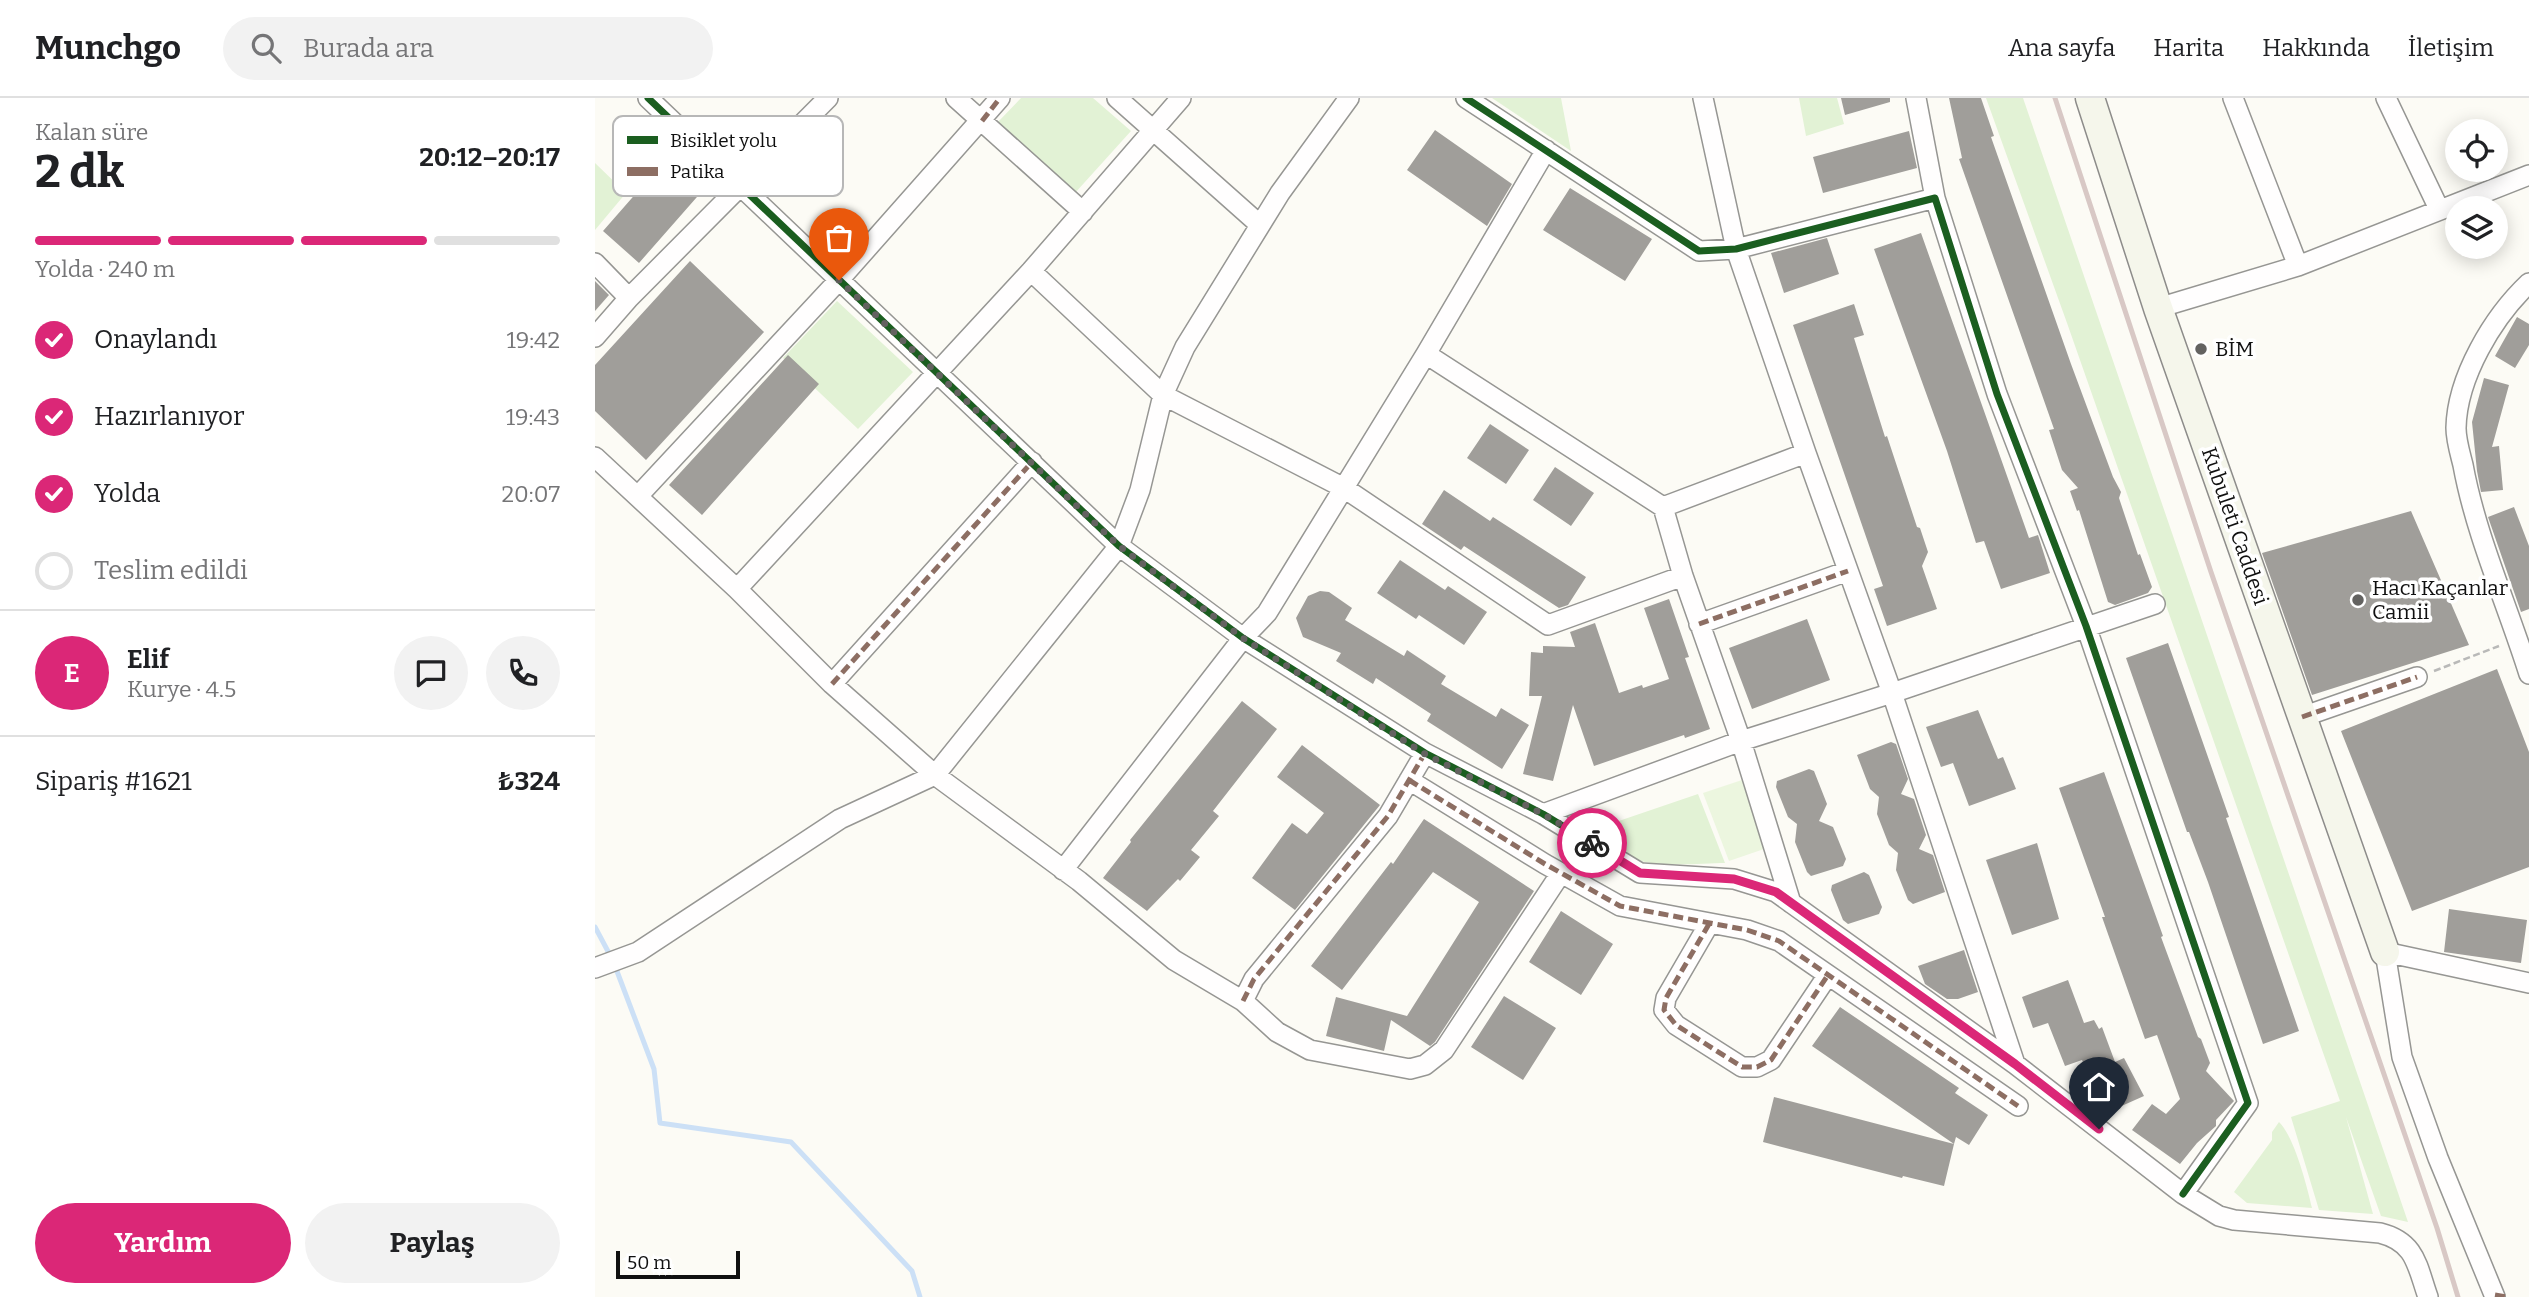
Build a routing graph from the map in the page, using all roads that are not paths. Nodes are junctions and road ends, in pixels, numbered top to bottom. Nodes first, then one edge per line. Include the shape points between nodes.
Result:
1 (648, 98) edge
2 (828, 98) edge
3 (956, 98) edge
4 (1000, 98) edge
5 (1117, 98) edge
6 (1181, 98) edge
7 (1349, 98) edge
8 (1466, 98) edge
9 (1703, 98) edge
10 (1916, 98) edge
11 (2090, 98) edge
12 (2233, 98) edge
13 (2386, 98) edge
14 (667, 116) edge
15 (811, 116) edge
16 (982, 121) junction
17 (1155, 130) junction
18 (1546, 150) junction
19 (2529, 175) edge
20 (733, 196) edge
21 (750, 196) edge
22 (1935, 198) junction
23 (2439, 209) junction
24 (1083, 212) junction
25 (1260, 225) junction
26 (1736, 249) junction
27 (595, 263) edge
28 (2298, 266) junction
29 (1031, 271) junction
30 (839, 280) junction
31 (2529, 283) edge
32 (629, 298) junction
33 (2158, 308) junction
34 (595, 337) edge
35 (1426, 354) junction
36 (938, 372) junction
37 (1163, 395) junction
38 (1806, 453) junction
39 (595, 457) edge
40 (1032, 463) junction
41 (1344, 488) junction
42 (638, 496) junction
43 (1663, 507) junction
44 (1119, 546) junction
45 (1848, 571) junction
46 (1683, 576) junction
47 (737, 589) junction
48 (2155, 604) dead end
49 (1699, 624) junction
50 (2086, 626) junction
51 (2523, 637) edge
52 (1243, 638) junction
53 (2529, 674) edge
54 (2417, 677) road end
55 (832, 684) junction
56 (1892, 693) junction
57 (2302, 717) junction
58 (1741, 741) junction
59 (1425, 754) junction
60 (935, 775) junction
61 (1409, 780) junction
62 (1543, 814) junction
63 (1063, 870) junction
64 (1561, 873) junction
65 (1791, 902) junction
66 (1709, 924) junction
67 (2385, 952) junction
68 (595, 968) edge
69 (1828, 975) junction
70 (2529, 983) edge
71 (1243, 1001) junction
72 (2015, 1064) junction
73 (2018, 1105) dead end
74 (2183, 1194) junction
75 (2428, 1297) edge
76 (2495, 1297) edge

1 - 14 street
2 - 15 street
3 - 16 street
4 - 16 street
5 - 17 street
6 - 17 street
7 - 25 street
8 - 18 street
9 - 26 street
10 - 22 street
11 - 33 street, Kubuleti Caddesi
12 - 28 street
13 - 23 street
16 - 24 street
16 - 30 street
17 - 24 street
17 - 25 street
18 - 26 street via 1699,251
18 - 35 street
19 - 23 street
20 - 32 street
21 - 30 street
22 - 26 street
22 - 50 street via 1997,394
23 - 28 street
24 - 29 street
25 - 37 street via 1185,347
26 - 38 street
27 - 32 street
28 - 33 street
29 - 36 street
29 - 37 street
30 - 36 street
30 - 42 street
31 - 51 street via 2505,308 2470,368 2456,430 2469,501
32 - 34 street
33 - 57 street, Kubuleti Caddesi
35 - 41 street
35 - 43 street
36 - 40 street
36 - 47 street
37 - 41 street
37 - 44 street via 1140,490
38 - 43 street
38 - 45 street
39 - 42 street
40 - 44 street
40 - 55 street
41 - 46 street via 1548,625
41 - 52 street via 1266,613
42 - 47 street
43 - 46 street
44 - 52 street
44 - 60 street
45 - 49 street
45 - 56 street
46 - 49 street
47 - 55 street
48 - 50 street
49 - 58 street
50 - 56 street
50 - 74 street via 2248,1103
51 - 53 street
52 - 59 street
52 - 63 street
54 - 57 street
55 - 60 street
56 - 58 street
56 - 72 street
57 - 67 street, Kubuleti Caddesi
58 - 62 street
58 - 65 street
59 - 61 street
59 - 62 street
60 - 63 street
60 - 68 street via 840,819 638,953
61 - 64 street
61 - 71 street via 1388,816 1254,979
62 - 65 street via 1640,873 1734,879 1776,892
63 - 71 street via 1174,960
64 - 66 street via 1620,906
64 - 71 street via 1444,1050 1425,1065 1410,1069 1310,1049 1277,1032
65 - 72 street
66 - 69 street via 1779,941
66 - 69 street via 1666,998 1664,1010 1675,1025 1742,1067 1757,1067 1771,1060
67 - 70 street
67 - 76 street via 2402,1057
69 - 73 street
72 - 74 street
74 - 75 street via 2234,1220 2390,1236 2411,1250

